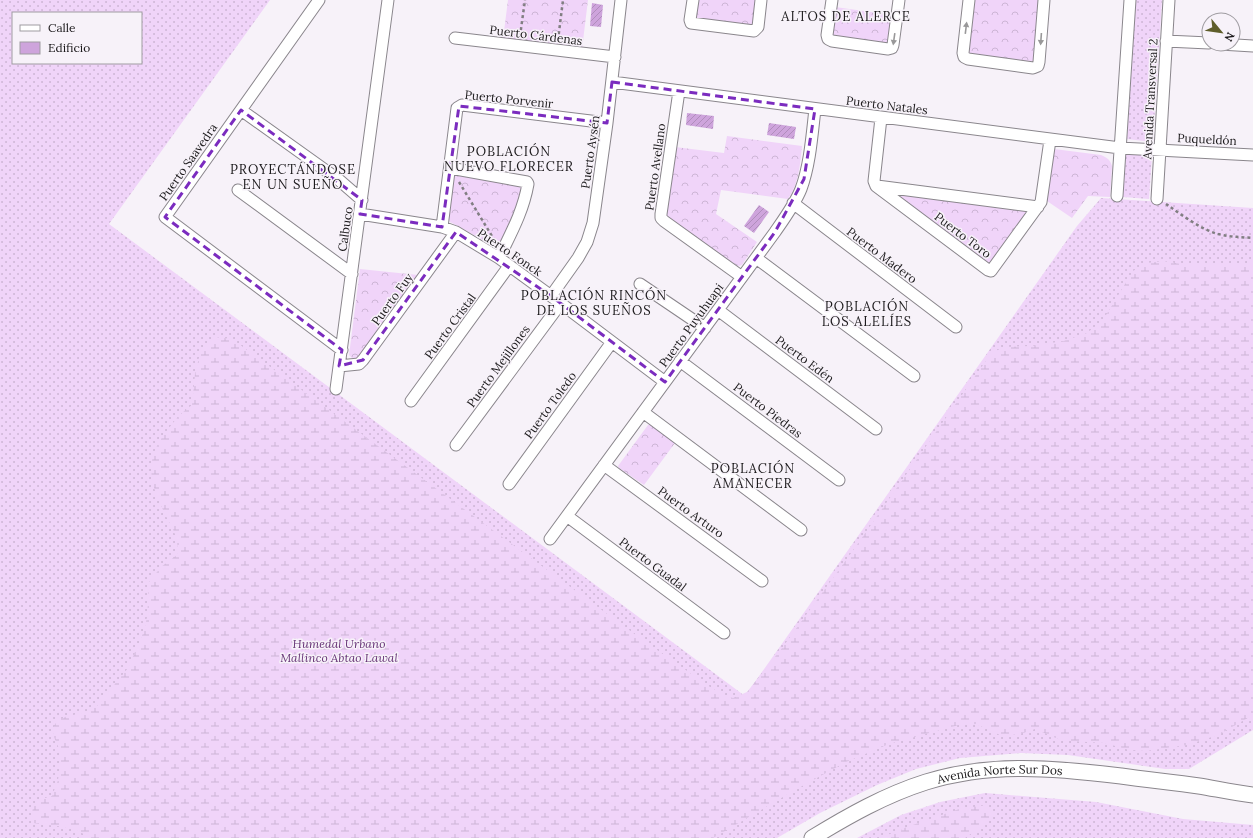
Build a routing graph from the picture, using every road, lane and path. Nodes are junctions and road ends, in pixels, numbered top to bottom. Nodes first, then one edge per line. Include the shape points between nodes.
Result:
1 (319, 0) edge
2 (388, 0) edge
3 (525, 0) edge
4 (563, 0) edge
5 (621, 0) edge
6 (693, 0) edge
7 (762, 0) edge
8 (832, 0) edge
9 (899, 0) edge
10 (969, 0) edge
11 (1044, 0) edge
12 (1130, 0) edge
13 (1169, 0) edge
14 (455, 38) dead end
15 (1166, 41) junction
16 (1201, 43) edge
17 (1241, 45) edge
18 (519, 46) junction
19 (1253, 46) edge
20 (556, 50) junction
21 (615, 57) junction
22 (612, 82) junction
23 (679, 91) junction
24 (815, 109) junction
25 (241, 110) junction
26 (881, 118) junction
27 (607, 123) junction
28 (1050, 140) junction
29 (1120, 148) junction
30 (1160, 150) junction
31 (1253, 155) edge
32 (450, 168) junction
33 (876, 186) junction
34 (238, 190) dead end
35 (1117, 196) dead end
36 (1157, 199) joint
37 (362, 200) junction
38 (793, 203) junction
39 (1038, 207) junction
40 (360, 214) junction
41 (442, 227) junction
42 (456, 232) junction
43 (1253, 238) edge
44 (500, 256) junction
45 (756, 258) junction
46 (509, 266) junction
47 (352, 274) junction
48 (742, 277) junction
49 (640, 284) dead end
50 (551, 296) junction
51 (561, 303) junction
52 (718, 310) junction
53 (956, 327) dead end
54 (705, 328) junction
55 (612, 342) junction
56 (342, 350) junction
57 (680, 361) junction
58 (340, 366) junction
59 (914, 376) dead end
60 (665, 382) junction
61 (336, 389) dead end
62 (411, 401) dead end
63 (643, 412) junction
64 (876, 429) dead end
65 (456, 445) dead end
66 (604, 465) junction
67 (839, 480) dead end
68 (509, 484) dead end
69 (567, 516) junction
70 (801, 530) dead end
71 (550, 539) dead end
72 (762, 581) dead end
73 (724, 633) dead end
74 (1253, 785) edge
75 (1201, 786) junction
76 (1253, 795) edge
77 (812, 838) edge

1 - 25 street, Puerto Saavedra
2 - 37 street, Calbuco
3 - 18 path
4 - 20 path
5 - 21 street, Puerto Aysén
6 - 7 street via 691,23 754,31 758,27
9 -> 8 street via 893,45 888,49 828,39
11 -> 10 street via 1040,62 1033,68 964,57
12 - 29 street
13 - 15 street, Avenida Transversal 2
14 - 18 street, Puerto Cárdenas
15 - 16 street
15 - 30 street, Avenida Transversal 2
17 - 19 street
18 - 20 street, Puerto Cárdenas
20 - 21 street, Puerto Cárdenas
21 - 22 street, Puerto Aysén
22 - 23 street, Puerto Natales
22 - 27 street, Puerto Aysén
23 - 24 street, Puerto Natales
23 - 48 street, Puerto Avellano via 661,218
24 - 26 street, Puerto Natales
24 - 38 street, Puerto Puyuhuapi via 804,179
25 - 37 street via 339,180
25 - 56 street, Puerto Saavedra via 165,217
26 - 28 street, Puerto Natales
26 - 33 street via 874,182
27 - 32 street, Puerto Porvenir via 462,105 457,108
27 - 50 street, Puerto Aysén via 590,233 578,258
28 - 29 street, Puerto Natales
28 - 39 street, Puerto Toro via 1041,202
29 - 30 street, Puerto Natales
29 - 35 street
30 - 31 street, Puqueldón
30 - 36 street, Avenida Transversal 2
32 - 41 street, Puerto Porvenir
32 - 44 path via 494,239
32 - 44 street via 527,182 526,199 520,217
33 - 39 street
33 - 39 street, Puerto Toro via 990,271
34 - 47 street
36 - 43 path via 1217,234
37 - 40 street, Calbuco
38 - 45 street, Puerto Puyuhuapi
38 - 53 street, Puerto Madero
40 - 41 street, Puerto Fonck
40 - 47 street, Calbuco
41 - 42 street, Puerto Fonck
42 - 44 street, Puerto Fonck
42 - 58 street, Puerto Fuy via 363,360 359,364
44 - 46 street, Puerto Fonck
45 - 48 street, Puerto Puyuhuapi
45 - 59 street
46 - 50 street, Puerto Fonck
46 - 62 street, Puerto Cristal
47 - 56 street, Calbuco
48 - 52 street, Puerto Puyuhuapi
49 - 54 street
50 - 51 street, Puerto Fonck
51 - 55 street, Puerto Fonck
51 - 65 street, Puerto Mejillones
52 - 54 street, Puerto Puyuhuapi
52 - 64 street, Puerto Edén
54 - 57 street, Puerto Puyuhuapi
55 - 60 street, Puerto Fonck
55 - 68 street, Puerto Toledo
56 - 58 street, Calbuco
57 - 60 street, Puerto Puyuhuapi
57 - 67 street, Puerto Piedras
58 - 61 street, Calbuco
60 - 63 street, Puerto Puyuhuapi
63 - 66 street, Puerto Puyuhuapi
63 - 70 street
66 - 69 street, Puerto Puyuhuapi
66 - 72 street, Puerto Arturo
69 - 71 street, Puerto Puyuhuapi
69 - 73 street, Puerto Guadal
74 - 75 main road
75 - 76 main road
75 - 77 main road, Avenida Norte Sur Dos via 1060,769 1009,768 976,771 903,790 853,814

